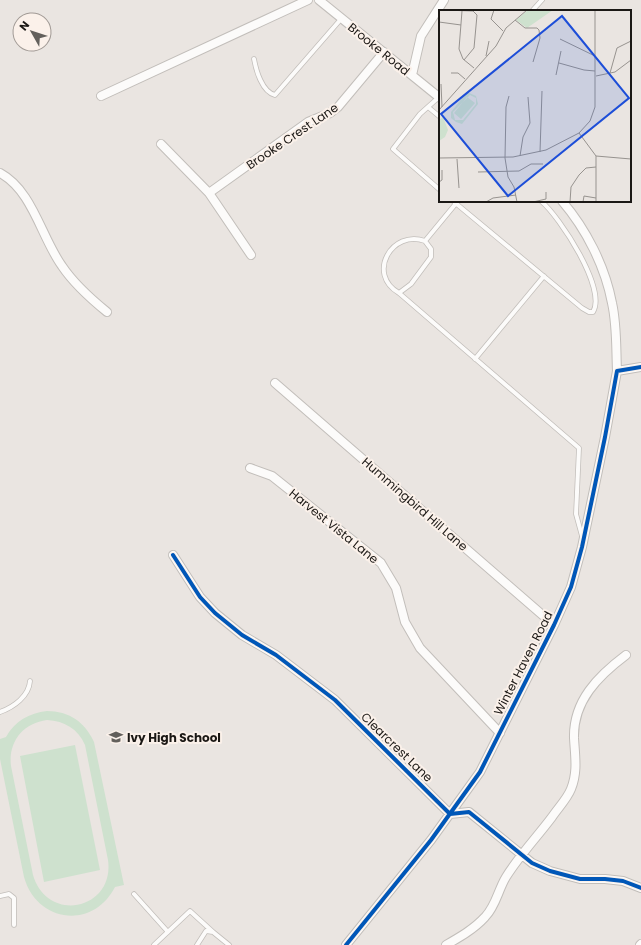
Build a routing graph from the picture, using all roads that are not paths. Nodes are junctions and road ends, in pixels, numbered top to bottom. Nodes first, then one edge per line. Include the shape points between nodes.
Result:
1 (308, 0) edge
2 (319, 0) edge
3 (444, 0) edge
4 (542, 0) edge
5 (533, 10) edge
6 (342, 18) junction
7 (384, 52) junction
8 (254, 59) dead end
9 (412, 75) junction
10 (101, 96) dead end
11 (439, 96) edge
12 (439, 98) edge
13 (428, 108) junction
14 (439, 116) edge
15 (161, 144) dead end
16 (0, 173) edge
17 (439, 189) edge
18 (209, 193) junction
19 (456, 202) edge
20 (542, 202) edge
21 (563, 202) edge
22 (425, 241) junction
23 (251, 255) dead end
24 (544, 276) junction
25 (399, 293) junction
26 (107, 312) dead end
27 (474, 359) junction
28 (641, 367) edge
29 (617, 370) junction
30 (275, 383) dead end
31 (250, 468) dead end
32 (584, 540) junction
33 (173, 555) dead end
34 (554, 626) junction
35 (626, 655) dead end
36 (30, 680) dead end
37 (0, 712) edge
38 (500, 733) junction
39 (450, 814) junction
40 (523, 855) junction
41 (641, 888) edge
42 (134, 894) dead end
43 (0, 896) edge
44 (14, 925) dead end
45 (168, 932) junction
46 (213, 932) junction
47 (154, 945) edge
48 (196, 945) edge
49 (229, 945) edge
50 (346, 945) edge
51 (446, 945) edge

1 - 10 street
2 - 6 street, Brooke Road
3 - 9 street via 421,36
4 - 5 lane
6 - 7 street, Brooke Road
6 - 8 lane via 275,95 264,86
7 - 9 street, Brooke Road
7 - 18 street, Brooke Crest Lane via 338,107 308,122
9 - 11 street, Brooke Road
12 - 13 lane
13 - 14 lane
13 - 17 lane via 420,114 393,149
15 - 18 street
16 - 26 street via 18,188 28,202 62,267 89,297
18 - 23 street
19 - 22 lane
19 - 24 lane
20 - 24 lane via 554,214 579,253 593,285 596,300 594,310 589,312 582,308
21 - 29 street via 588,238 603,272 612,302
22 - 25 lane via 431,257 411,284
22 - 25 lane via 407,239 398,243 389,253 383,267 383,275
24 - 27 lane
25 - 27 lane
27 - 32 lane via 580,448 576,514
28 - 29 street
29 - 32 street, Winter Haven Road
30 - 34 street, Hummingbird Hill Lane
31 - 38 street, Harvest Vista Lane via 272,476 381,563 396,588 405,622 420,648
32 - 34 street, Winter Haven Road via 571,587
33 - 39 street, Clearcrest Lane via 200,597 215,613 335,700
34 - 38 street, Winter Haven Road
35 - 40 street via 605,670 585,695 577,712 574,737 575,774 571,789
36 - 37 lane via 29,689 17,704
38 - 39 street, Winter Haven Road via 480,772
39 - 40 street via 469,812
39 - 50 street, Winter Haven Road
40 - 41 street via 532,863 550,871 580,879 605,878 623,881
40 - 51 street via 505,878 486,916 473,929
42 - 45 lane
43 - 44 lane via 9,894 14,898
45 - 46 lane via 190,911
45 - 47 lane
46 - 48 lane via 206,932
46 - 49 lane

